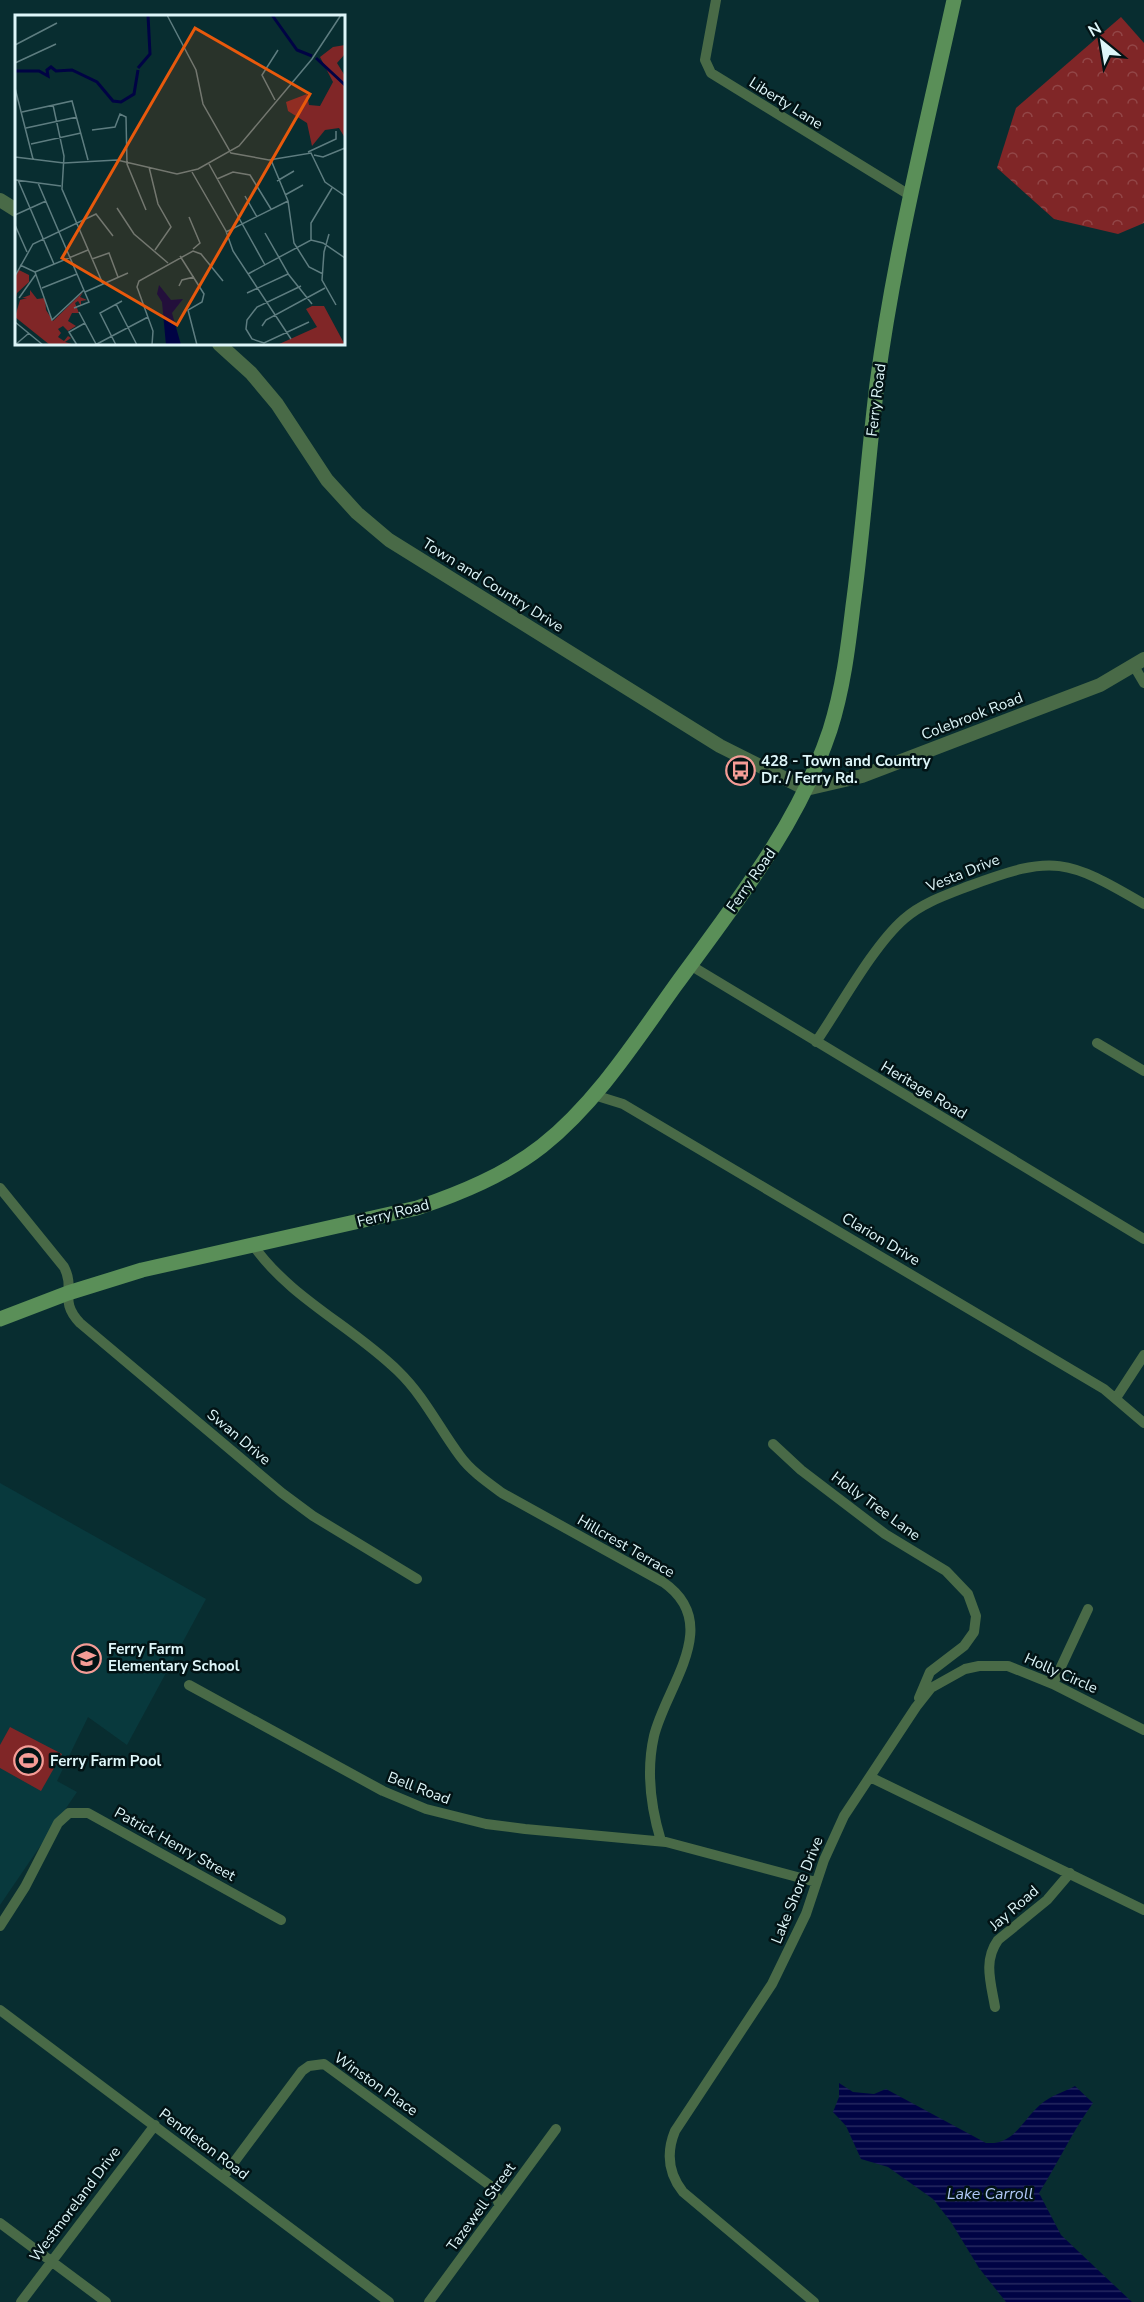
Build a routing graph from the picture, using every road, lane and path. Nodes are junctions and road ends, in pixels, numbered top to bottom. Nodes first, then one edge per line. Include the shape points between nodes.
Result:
1 (716, 0) edge
2 (954, 0) edge
3 (911, 196) junction
4 (0, 200) edge
5 (15, 209) edge
6 (220, 345) edge
7 (1139, 663) edge
8 (1144, 683) edge
9 (806, 789) junction
10 (1144, 904) edge
11 (690, 965) junction
12 (816, 1042) junction
13 (1097, 1043) dead end
14 (1144, 1071) edge
15 (594, 1095) junction
16 (0, 1188) edge
17 (1144, 1239) edge
18 (253, 1245) junction
19 (68, 1293) junction
20 (0, 1319) edge
21 (1144, 1355) edge
22 (1116, 1398) junction
23 (1144, 1423) edge
24 (774, 1444) dead end
25 (417, 1579) dead end
26 (1088, 1609) dead end
27 (1053, 1684) junction
28 (189, 1685) dead end
29 (916, 1707) junction
30 (1144, 1730) edge
31 (870, 1777) junction
32 (662, 1841) junction
33 (1070, 1873) junction
34 (816, 1882) junction
35 (1144, 1910) edge
36 (281, 1920) dead end
37 (0, 1926) edge
38 (994, 2007) dead end
39 (0, 2010) edge
40 (155, 2125) junction
41 (556, 2129) dead end
42 (223, 2177) junction
43 (499, 2204) junction
44 (0, 2223) edge
45 (51, 2261) junction
46 (21, 2302) edge
47 (106, 2302) edge
48 (389, 2302) edge
49 (429, 2302) edge
50 (814, 2302) edge

1 - 3 street, Liberty Lane via 705,60 711,74
2 - 3 main road, Ferry Road
3 - 9 main road, Ferry Road via 879,372 845,669 830,728
4 - 5 street
6 - 9 street, Town and Country Drive via 252,373 277,404 327,480 389,540 720,746
7 - 8 street
7 - 9 street, Colebrook Road via 1100,685 862,776
9 - 11 main road, Ferry Road via 775,846
10 - 12 street, Vesta Drive via 1098,878 1056,865 1012,870 934,900 892,931
11 - 12 street, Heritage Road
11 - 15 main road, Ferry Road
12 - 17 street, Heritage Road
13 - 14 street
15 - 18 main road, Ferry Road via 540,1148 458,1194 417,1208
15 - 22 street, Clarion Drive via 622,1104
16 - 19 street, Swan Drive via 64,1267
18 - 19 main road, Ferry Road via 142,1270
18 - 32 street, Hillcrest Terrace via 288,1285 399,1372 461,1457 483,1479 663,1582 678,1595 691,1623 690,1643 658,1722 650,1762 652,1804
19 - 20 main road, Ferry Road
19 - 25 street, Swan Drive via 68,1308 80,1323 282,1493
21 - 22 street
22 - 23 street, Clarion Drive
24 - 29 street, Holly Tree Lane via 801,1470 885,1534 946,1570 968,1594 976,1616 974,1632 964,1646 930,1672
26 - 27 street
27 - 29 street, Holly Circle via 1008,1666 979,1666 942,1680
27 - 30 street, Holly Circle
28 - 32 street, Bell Road via 383,1791 426,1809 486,1824
29 - 31 street, Holly Circle
31 - 33 street
31 - 34 street, Lake Shore Drive via 844,1816
32 - 34 street
33 - 35 street
33 - 38 street, Jay Road via 1047,1900 992,1948 988,1966
34 - 50 street, Lake Shore Drive via 806,1914 772,1984 675,2131 669,2152 672,2173 683,2192
36 - 37 street, Patrick Henry Street via 88,1813 69,1813 56,1826
39 - 40 street, Pendleton Road
40 - 42 street, Pendleton Road
40 - 45 street, Westmoreland Drive
41 - 43 street, Tazewell Street
42 - 43 street, Winston Place via 302,2071 324,2064 492,2187
42 - 48 street, Pendleton Road
43 - 49 street, Tazewell Street via 497,2212
44 - 45 street
45 - 46 street, Westmoreland Drive
45 - 47 street

